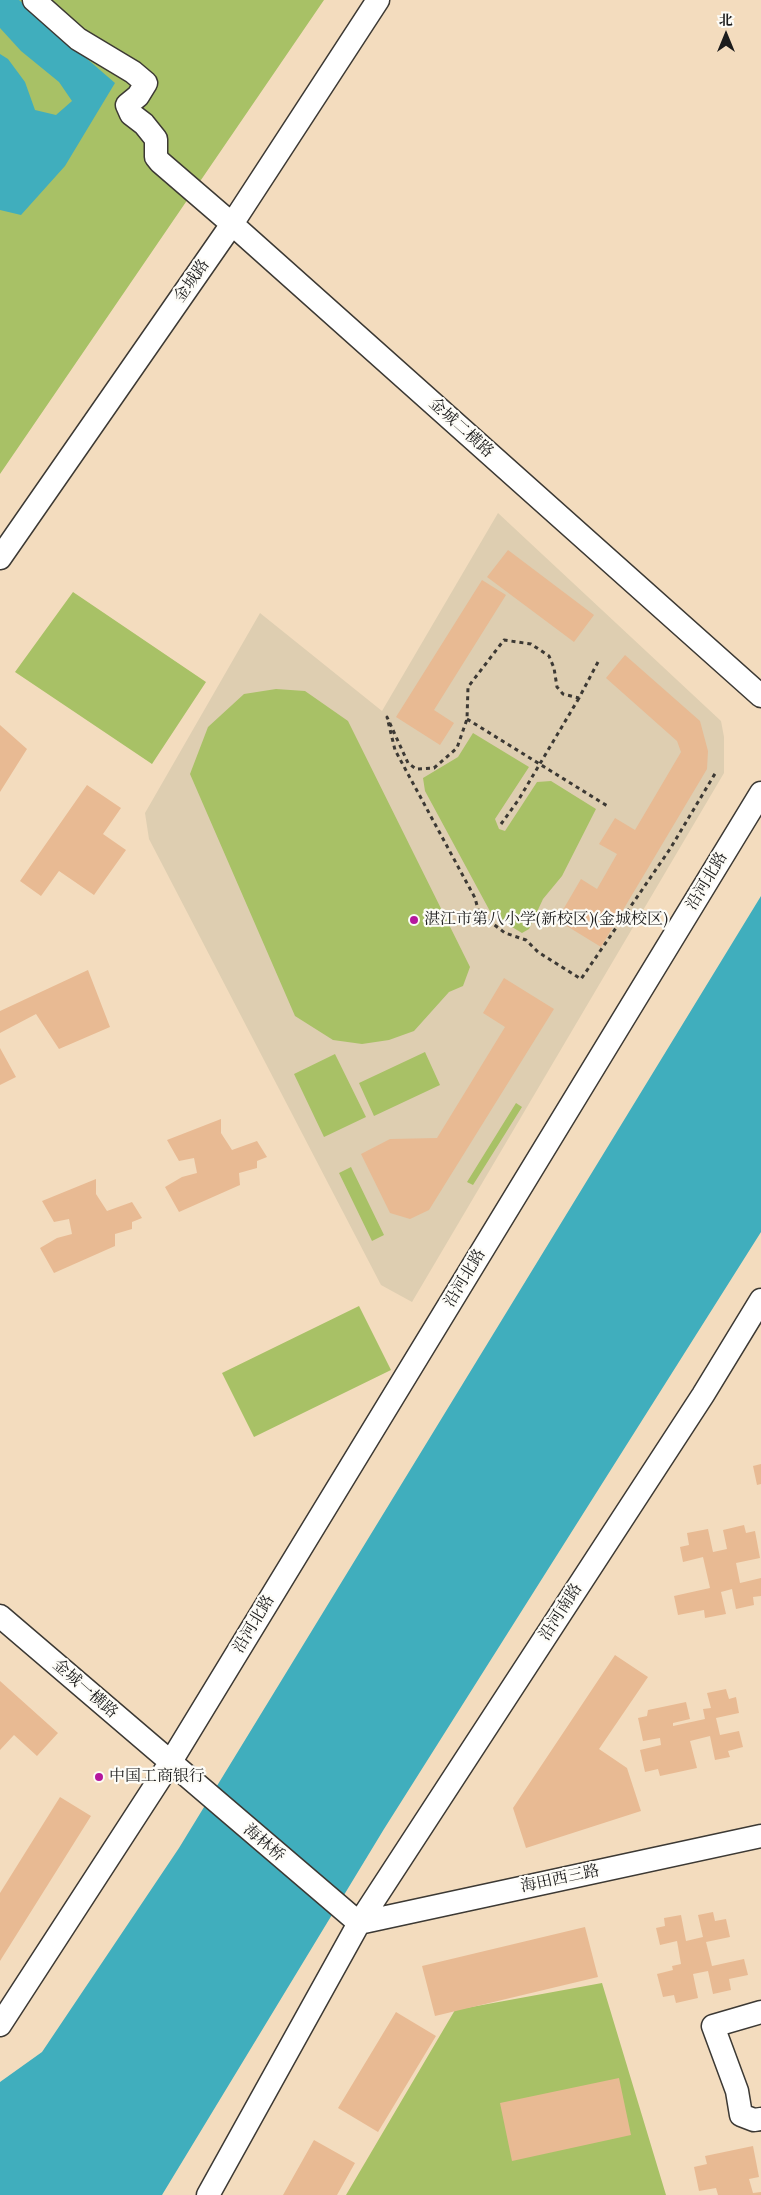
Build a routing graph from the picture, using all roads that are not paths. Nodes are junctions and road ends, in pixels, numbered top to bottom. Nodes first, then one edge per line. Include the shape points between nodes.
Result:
1 (34, 0) edge
2 (378, 0) edge
3 (232, 224) junction
4 (0, 558) edge
5 (761, 696) edge
6 (761, 793) edge
7 (761, 1300) edge
8 (0, 1616) edge
9 (170, 1763) junction
10 (761, 1836) edge
11 (359, 1923) junction
12 (761, 2012) edge
13 (0, 2025) edge
14 (761, 2119) edge
15 (208, 2195) edge

1 - 3 street, 金城二横路 via 78,39 146,83 127,105 131,114 156,139 156,157
2 - 3 street, 金城路
3 - 4 street, 金城路
3 - 5 street, 金城二横路
6 - 9 street, 沿河北路
7 - 11 street, 沿河南路 via 698,1404
8 - 9 street, 金城一横路
9 - 11 street, 海林桥
9 - 13 street, 沿河北路
10 - 11 street, 海田西三路
11 - 15 street, 沿河南路
12 - 14 street via 714,2026 737,2091 741,2115

